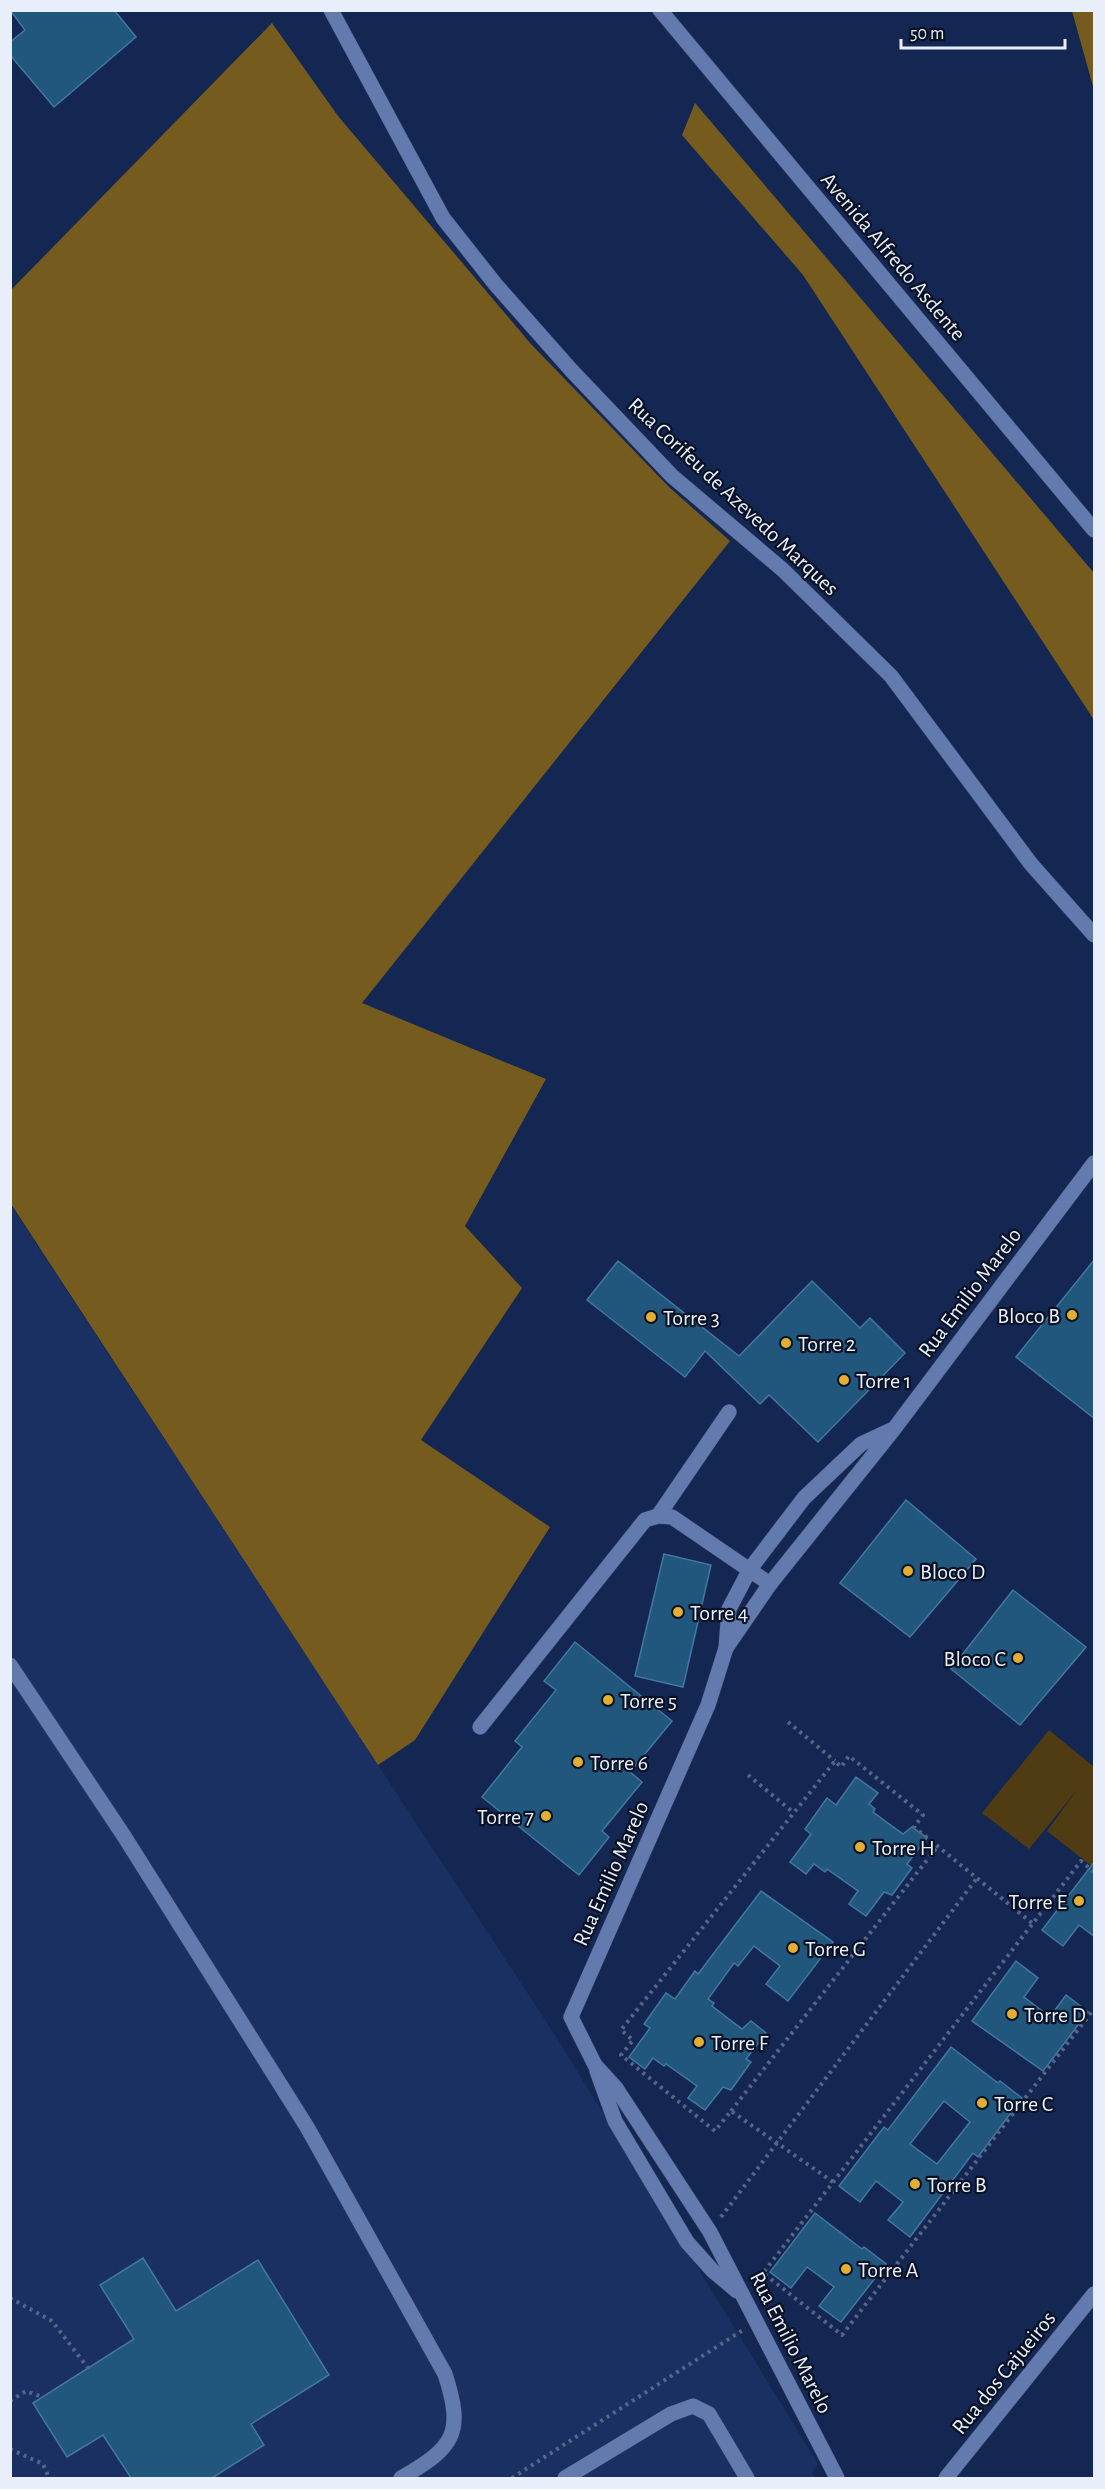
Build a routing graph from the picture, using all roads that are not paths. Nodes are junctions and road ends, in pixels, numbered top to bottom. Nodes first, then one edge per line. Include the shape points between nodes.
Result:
1 (331, 10) edge
2 (660, 10) edge
3 (1095, 530) edge
4 (1095, 935) edge
5 (1095, 1163) edge
6 (729, 1412) dead end
7 (894, 1429) junction
8 (804, 1498) junction
9 (658, 1516) junction
10 (825, 1516) junction
11 (750, 1569) junction
12 (770, 1584) junction
13 (726, 1648) junction
14 (10, 1665) edge
15 (480, 1727) dead end
16 (595, 2065) junction
17 (682, 2184) junction
18 (663, 2202) junction
19 (1095, 2294) edge
20 (743, 2296) junction
21 (401, 2478) edge
22 (565, 2478) edge
23 (747, 2478) edge
24 (837, 2478) edge
25 (946, 2478) edge

1 - 4 street, Rua Corifeu de Azevedo Marques via 443,218 496,285 672,476 783,570 891,676 1031,864
2 - 3 street, Avenida Alfredo Asdente
5 - 7 street, Rua Emilio Marelo
6 - 9 street
7 - 8 street via 861,1444
7 - 10 street, Rua Emilio Marelo
8 - 10 street
8 - 11 street
9 - 11 street via 672,1517
9 - 15 street via 645,1520 625,1542
10 - 12 street, Rua Emilio Marelo
11 - 12 street
11 - 13 street via 729,1610
12 - 13 street, Rua Emilio Marelo
13 - 16 street, Rua Emilio Marelo via 708,1705 571,2017
14 - 21 street via 124,1836 307,2127 445,2373 455,2406 455,2425 449,2441
16 - 17 street, Rua Emilio Marelo via 616,2088
16 - 18 street via 615,2121
17 - 18 street
17 - 20 street, Rua Emilio Marelo
18 - 20 street via 687,2242
19 - 25 street, Rua dos Cajueiros
20 - 24 street, Rua Emilio Marelo
22 - 23 street via 671,2414 693,2406 709,2414

